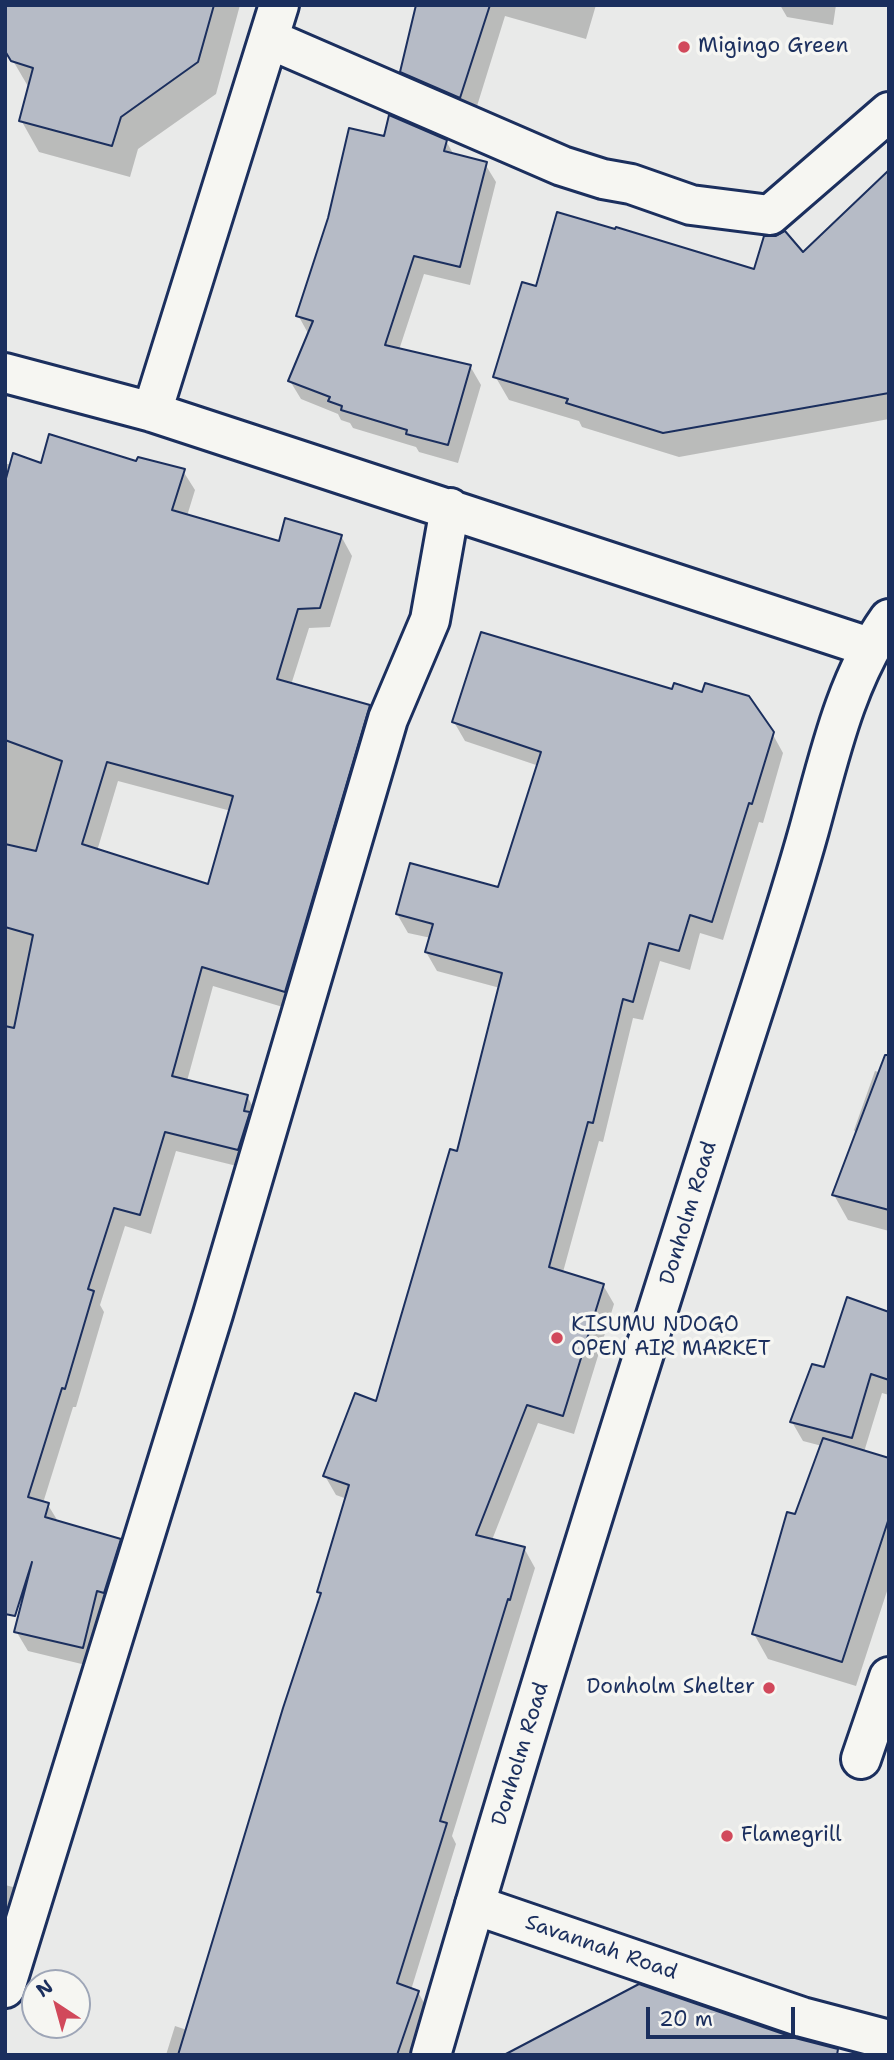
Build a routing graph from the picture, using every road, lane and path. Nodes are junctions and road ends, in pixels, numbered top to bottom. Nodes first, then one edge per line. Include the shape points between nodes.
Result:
1 (274, 22) edge
2 (889, 112) edge
3 (5, 373) edge
4 (152, 412) junction
5 (450, 508) junction
6 (879, 633) edge
7 (889, 1678) edge
8 (861, 1759) dead end
9 (475, 1905) junction
10 (5, 1988) edge
11 (889, 2040) edge
12 (431, 2055) edge

1 - 2 street via 562,166 691,205 770,215
1 - 4 street
3 - 4 street
4 - 5 street
5 - 6 street
5 - 10 street via 430,620 388,719 213,1314
6 - 9 street, Donholm Road via 848,698 795,882
7 - 8 street
9 - 11 street, Savannah Road via 802,2017
9 - 12 street, Donholm Road

